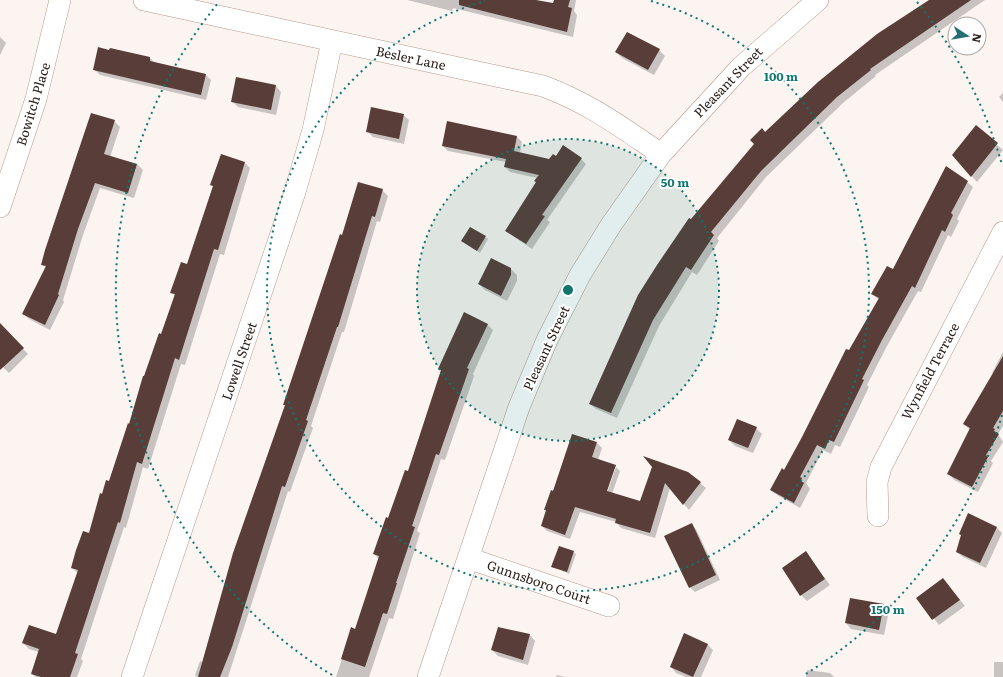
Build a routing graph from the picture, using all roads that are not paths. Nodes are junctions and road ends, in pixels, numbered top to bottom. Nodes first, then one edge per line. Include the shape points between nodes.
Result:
1 (60, 0) edge
2 (144, 0) edge
3 (818, 0) edge
4 (332, 41) junction
5 (661, 154) junction
6 (0, 207) edge
7 (1003, 232) edge
8 (878, 516) dead end
9 (468, 558) junction
10 (610, 606) dead end
11 (132, 677) edge
12 (428, 677) edge

1 - 6 street, Bowitch Place via 36,99
2 - 4 street, Besler Lane
3 - 5 street, Pleasant Street via 741,67
4 - 5 street, Besler Lane via 544,86 594,108
4 - 11 street, Lowell Street via 313,130 294,195
5 - 9 street, Pleasant Street via 615,219 588,263 547,340 520,407
7 - 8 street, Wynfield Terrace via 881,468 876,482
9 - 10 street, Gunnsboro Court
9 - 12 street, Pleasant Street

